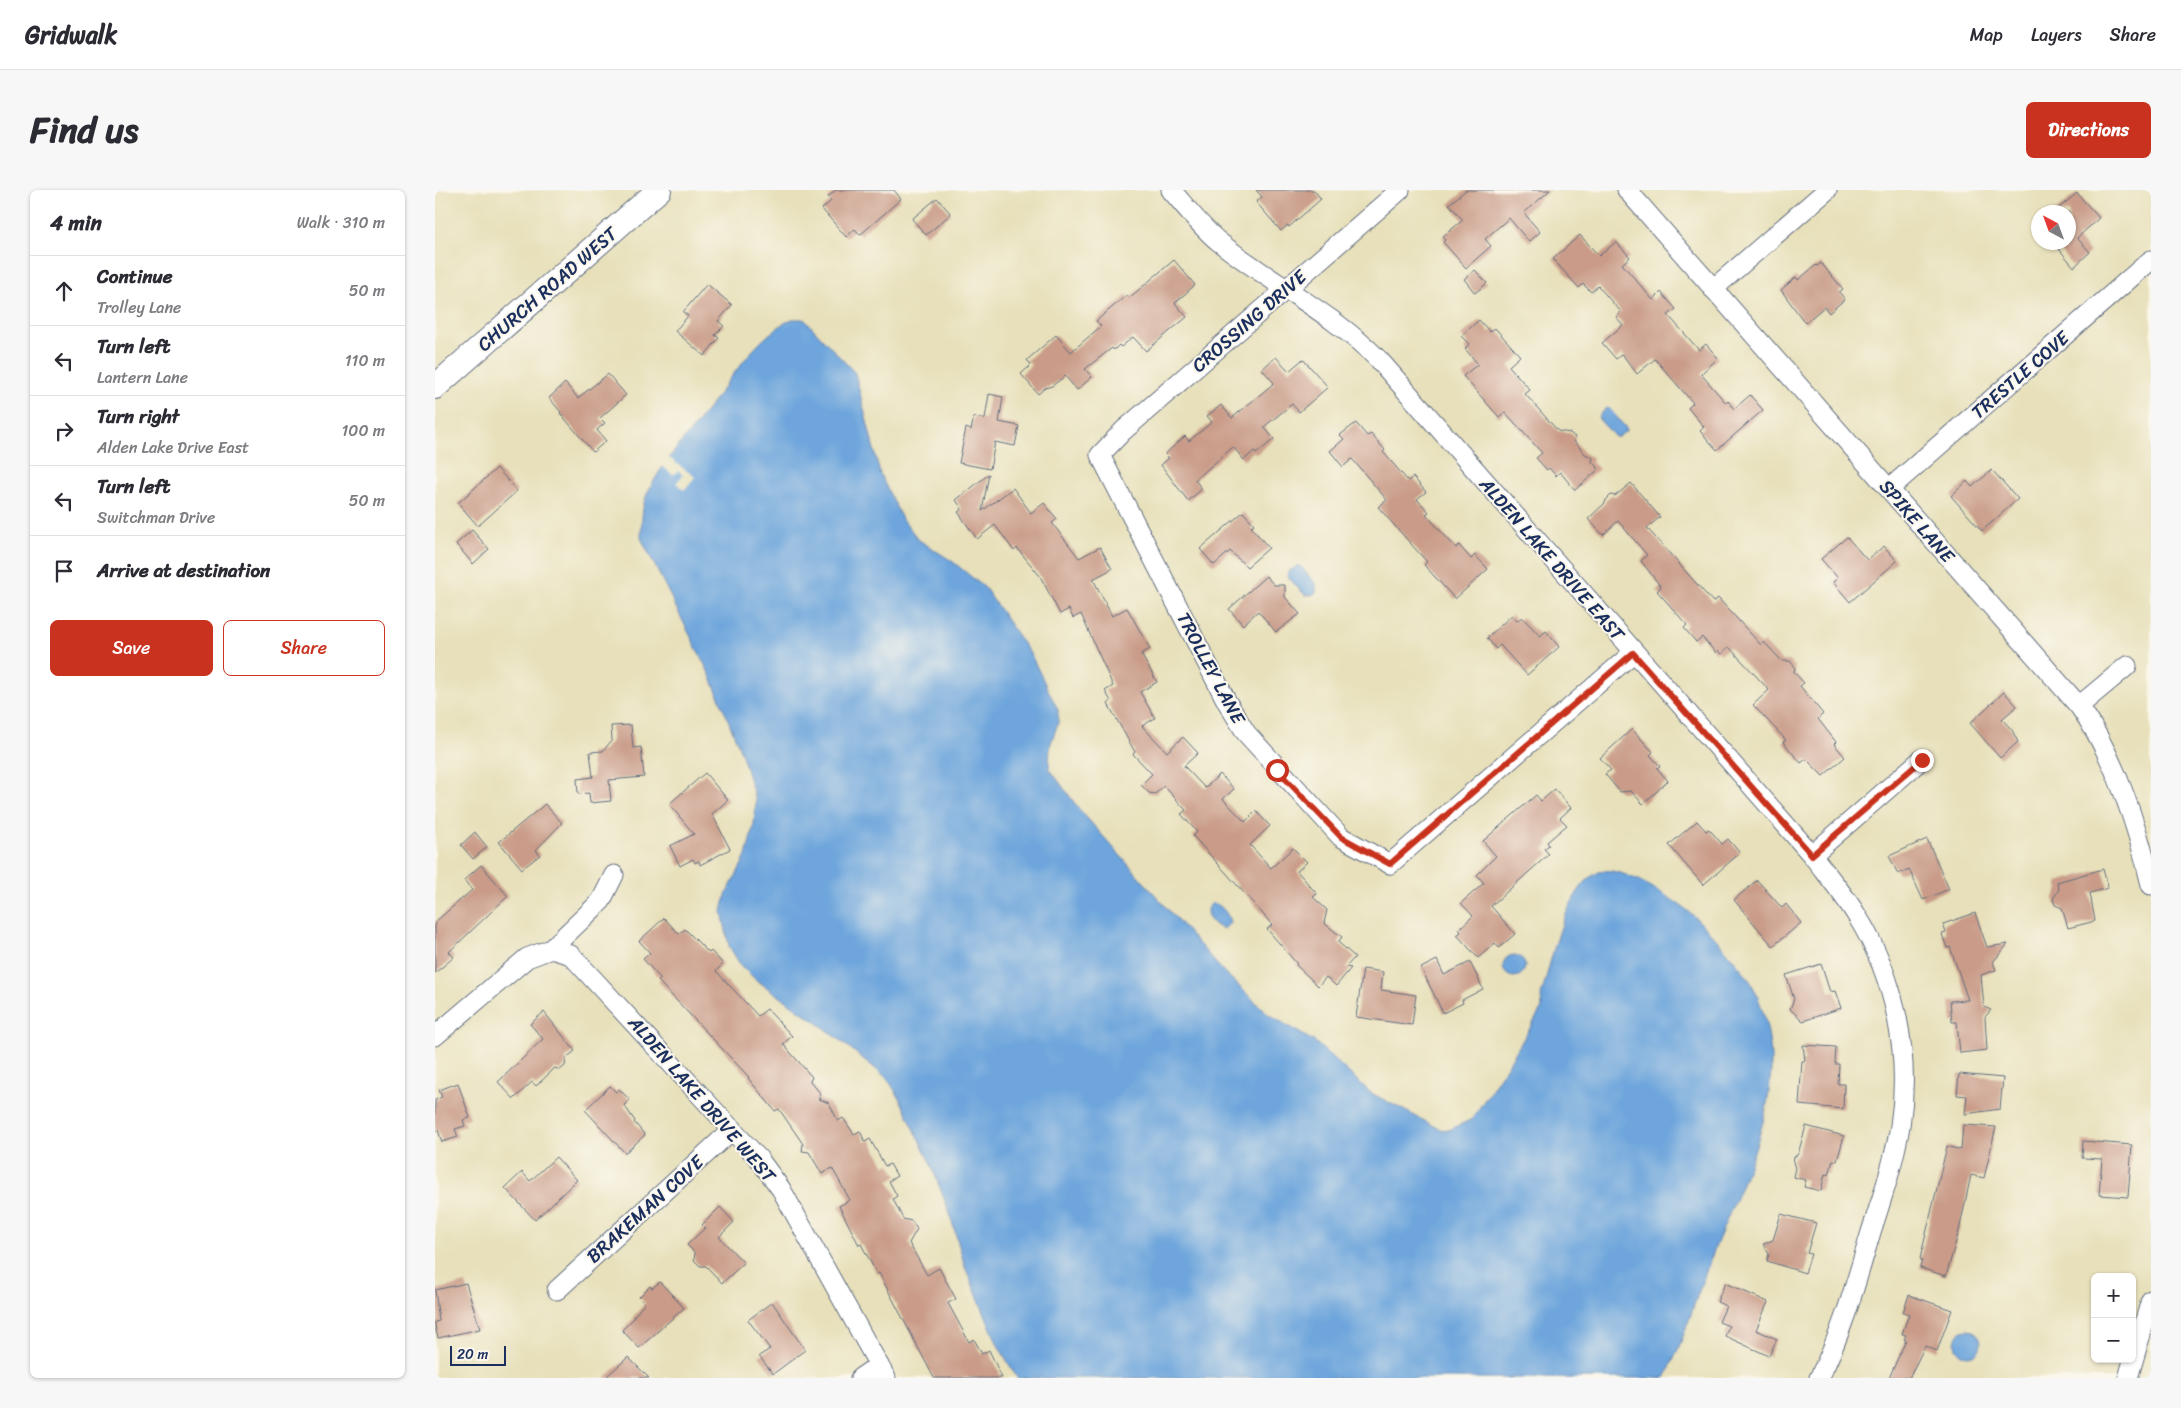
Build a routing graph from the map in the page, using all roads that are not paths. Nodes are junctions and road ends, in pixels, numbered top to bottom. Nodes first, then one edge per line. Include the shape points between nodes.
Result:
1 (659, 190) edge
2 (1171, 190) edge
3 (1400, 190) edge
4 (1627, 190) edge
5 (1827, 190) edge
6 (2151, 260) edge
7 (1287, 288) junction
8 (1713, 288) junction
9 (435, 387) edge
10 (1100, 455) joint
11 (1889, 489) junction
12 (1633, 653) junction
13 (2127, 666) dead end
14 (2079, 706) junction
15 (1922, 760) dead end
16 (1812, 855) junction
17 (614, 875) dead end
18 (2151, 886) edge
19 (551, 949) junction
20 (435, 1036) edge
21 (733, 1129) junction
22 (557, 1290) dead end
23 (2151, 1300) edge
24 (882, 1372) edge
25 (860, 1378) edge
26 (1819, 1378) edge
27 (2128, 1378) edge

1 - 9 street, CHURCH ROAD WEST
2 - 7 street, ALDEN LAKE DRIVE EAST via 1216,239
3 - 7 street, CROSSING DRIVE
4 - 8 street, SPIKE LANE
5 - 8 street
6 - 11 street, TRESTLE COVE
7 - 10 street, CROSSING DRIVE via 1123,430
7 - 12 street, ALDEN LAKE DRIVE EAST via 1349,332 1379,361
8 - 11 street, SPIKE LANE
10 - 12 street, TROLLEY LANE via 1231,710 1246,733 1341,837 1390,864
11 - 14 street, SPIKE LANE
12 - 16 street, ALDEN LAKE DRIVE EAST
13 - 14 street
14 - 18 street, SPIKE LANE via 2095,727 2107,752
15 - 16 street
16 - 26 street, ALDEN LAKE DRIVE EAST via 1857,916 1883,968 1898,1019 1903,1080 1900,1126 1881,1201 1849,1306
17 - 19 street via 601,901
19 - 20 street via 540,951 513,968
19 - 21 street, ALDEN LAKE DRIVE WEST via 563,951 580,963
21 - 22 street, BRAKEMAN COVE
21 - 24 street, ALDEN LAKE DRIVE WEST via 781,1189
23 - 27 street
24 - 25 street

